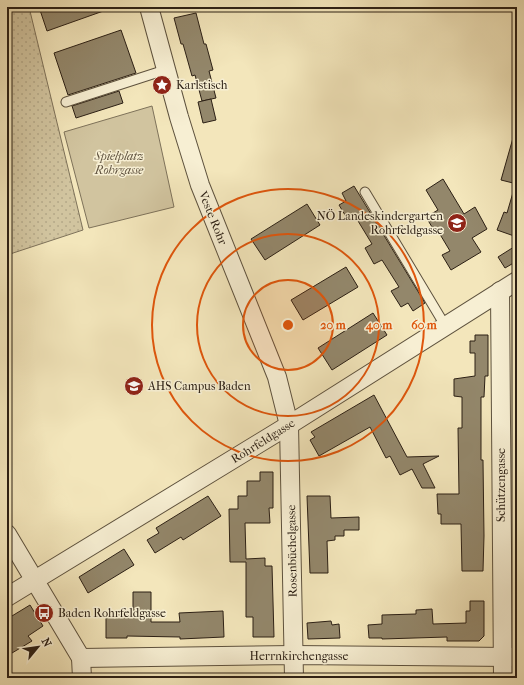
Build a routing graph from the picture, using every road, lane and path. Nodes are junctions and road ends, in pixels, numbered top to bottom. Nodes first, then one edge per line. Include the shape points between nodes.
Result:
1 (149, 7) edge
2 (165, 70) junction
3 (66, 102) dead end
4 (365, 192) dead end
5 (517, 281) edge
6 (500, 291) junction
7 (446, 327) junction
8 (289, 425) junction
9 (7, 534) edge
10 (36, 580) junction
11 (7, 597) edge
12 (294, 655) junction
13 (510, 657) edge
14 (81, 658) junction
15 (82, 678) edge
16 (294, 678) edge
17 (503, 678) edge

1 - 2 street, Veste Rohr
2 - 3 lane
2 - 8 street, Veste Rohr via 200,185 277,377
4 - 7 lane
5 - 6 street, Rohrfeldgasse
6 - 7 street, Rohrfeldgasse
6 - 13 street, Schützengasse
7 - 8 street, Rohrfeldgasse
8 - 10 street, Rohrfeldgasse
8 - 12 street, Rosenbüchelgasse
9 - 10 street
10 - 11 street, Rohrfeldgasse
10 - 14 street
12 - 13 street, Herrnkirchengasse
12 - 14 street, Herrnkirchengasse
12 - 16 street, Rosenbüchelgasse
13 - 17 street, Schützengasse
14 - 15 street

